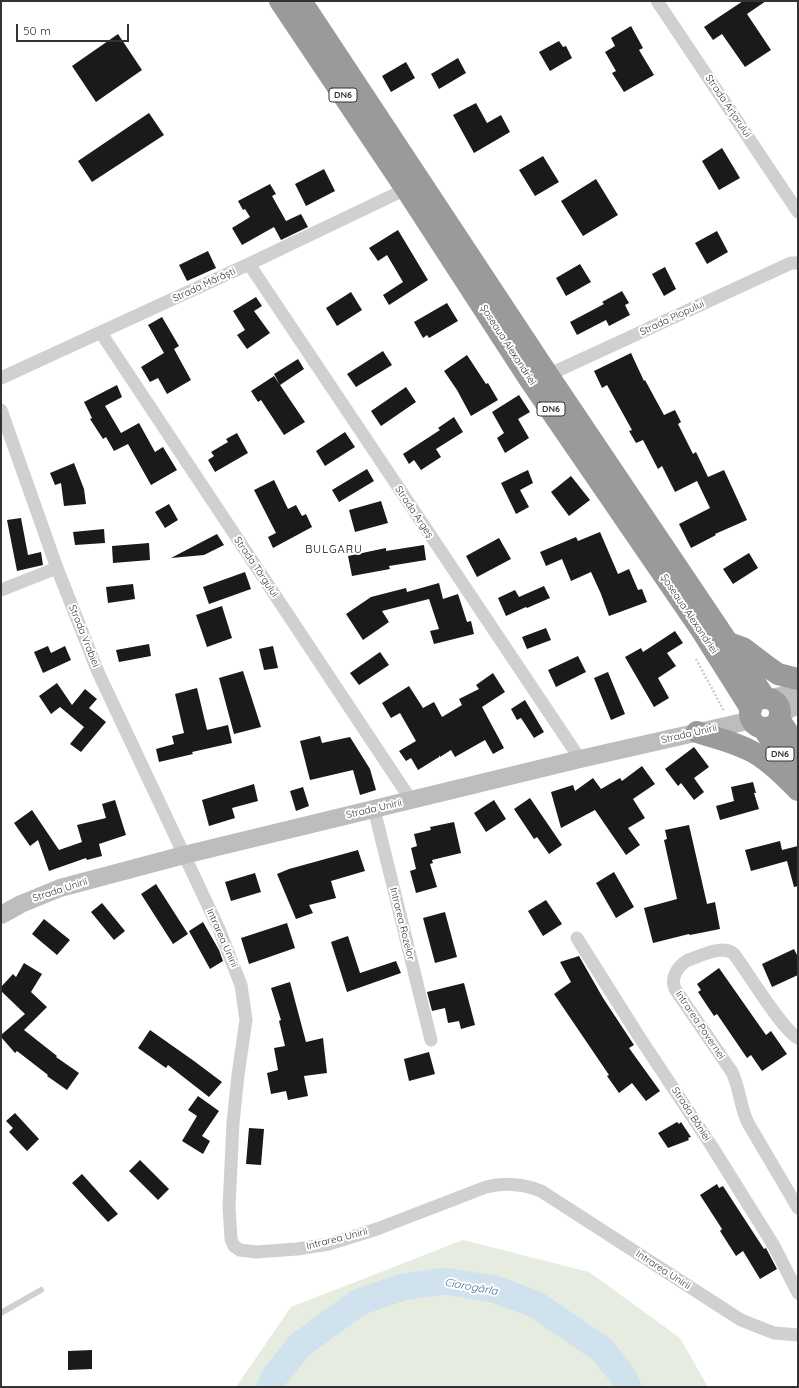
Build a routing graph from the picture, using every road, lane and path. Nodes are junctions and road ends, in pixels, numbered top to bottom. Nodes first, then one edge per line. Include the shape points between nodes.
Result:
1 (280, 1) edge
2 (300, 1) edge
3 (657, 1) edge
4 (406, 188) junction
5 (798, 212) edge
6 (798, 263) edge
7 (249, 264) junction
8 (101, 333) junction
9 (548, 375) junction
10 (1, 378) edge
11 (1, 410) edge
12 (57, 568) junction
13 (1, 590) edge
14 (727, 642) junction
15 (695, 658) dead end
16 (798, 679) edge
17 (798, 691) edge
18 (770, 712) edge
19 (730, 725) junction
20 (697, 732) junction
21 (798, 748) edge
22 (580, 759) junction
23 (798, 780) edge
24 (798, 790) edge
25 (411, 800) junction
26 (374, 809) junction
27 (184, 855) junction
28 (1, 915) edge
29 (577, 938) dead end
30 (798, 1038) edge
31 (431, 1040) dead end
32 (798, 1208) edge
33 (41, 1290) dead end
34 (798, 1293) edge
35 (1, 1313) edge
36 (798, 1335) edge

1 - 4 highway, Șoseaua Alexandriei / DN6
2 - 9 highway, Șoseaua Alexandriei / DN6
3 - 5 street, Strada Arțarului
4 - 7 street, Strada Mărăști
4 - 18 highway, Șoseaua Alexandriei / DN6 via 530,380 700,628
6 - 9 street, Strada Plopului via 791,263
7 - 8 street, Strada Mărăști
7 - 22 street, Strada Argeș
8 - 10 street, Strada Mărăști
8 - 25 street, Strada Târgului
9 - 14 highway, Șoseaua Alexandriei / DN6
11 - 12 street, Strada Vrabiei
12 - 13 street
12 - 27 street, Strada Vrabiei via 98,672
14 - 16 highway via 743,648 778,674
14 - 18 highway, Șoseaua Alexandriei / DN6
15 - 19 path
17 - 18 main road, Strada Unirii
18 - 19 main road, Strada Unirii
18 - 21 highway, Șoseaua Alexandriei / DN6
18 - 23 highway, Șoseaua Alexandriei / DN6
19 - 20 main road, Strada Unirii
20 - 22 main road, Strada Unirii
20 - 24 highway via 753,752
22 - 25 main road, Strada Unirii
25 - 26 main road, Strada Unirii
26 - 27 main road, Strada Unirii
26 - 31 street, Intrarea Rozelor
27 - 28 main road, Strada Unirii via 60,888
27 - 36 street, Intrarea Unirii via 219,928 241,985 245,1008 245,1032 233,1124 228,1207 234,1246 246,1252 256,1252 329,1244 401,1220 486,1187 513,1184 541,1191 741,1320 774,1333
29 - 34 street, Strada Băniei via 770,1240
30 - 32 street, Intrarea Povernei via 791,1034 778,1018 731,951 724,950 688,960 676,971 673,981 675,989 732,1072 748,1123
33 - 35 lane

